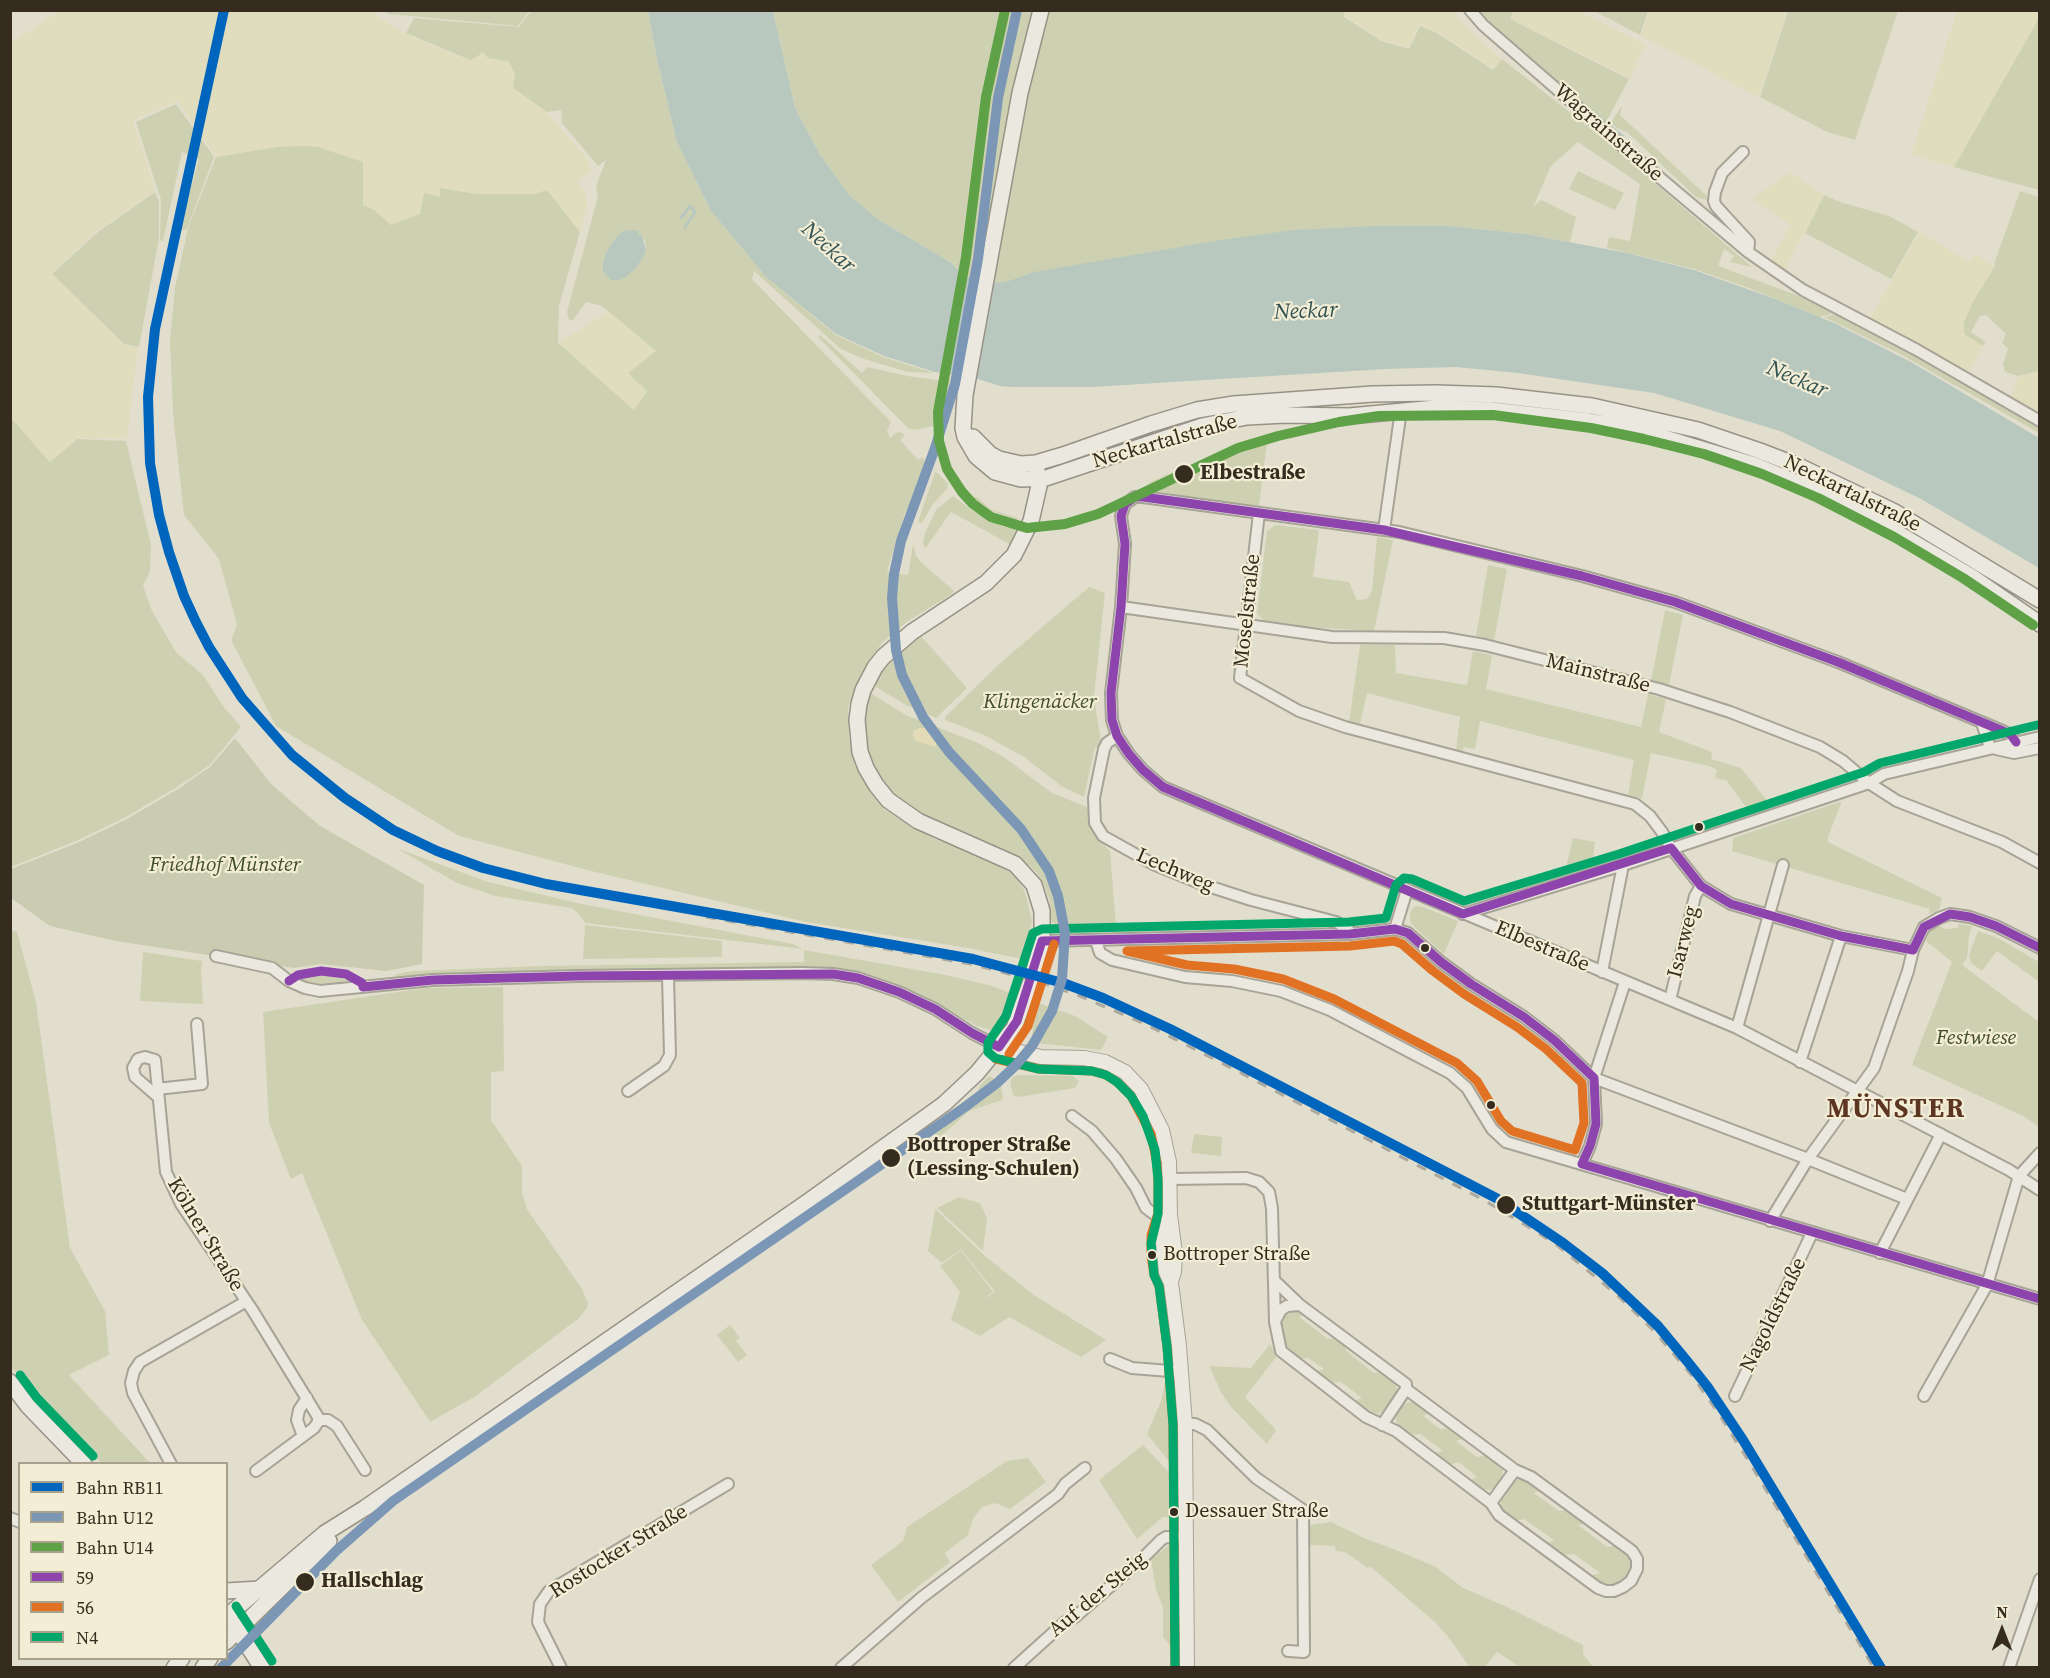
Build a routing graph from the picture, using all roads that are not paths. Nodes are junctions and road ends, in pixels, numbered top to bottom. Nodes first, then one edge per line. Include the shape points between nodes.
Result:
1 (1041, 10) edge
2 (1470, 10) edge
3 (1743, 152) dead end
4 (1748, 252) junction
5 (1401, 410) junction
6 (964, 417) junction
7 (2040, 421) edge
8 (1036, 463) junction
9 (1003, 474) junction
10 (1038, 479) junction
11 (1036, 504) junction
12 (1259, 513) junction
13 (1384, 530) junction
14 (2040, 600) edge
15 (1120, 607) junction
16 (1247, 623) junction
17 (2040, 624) edge
18 (1982, 723) junction
19 (1117, 736) junction
20 (2040, 737) edge
21 (2016, 742) junction
22 (1990, 748) junction
23 (2040, 748) edge
24 (1869, 783) junction
25 (1671, 848) junction
26 (2040, 862) edge
27 (1623, 865) junction
28 (1783, 865) dead end
29 (1701, 886) junction
30 (1407, 890) junction
31 (1463, 914) junction
32 (1769, 916) junction
33 (1395, 929) junction
34 (1350, 934) junction
35 (1841, 936) junction
36 (1042, 941) junction
37 (1096, 941) junction
38 (2040, 948) edge
39 (1913, 950) junction
40 (216, 956) dead end
41 (1602, 972) junction
42 (668, 976) junction
43 (1625, 982) junction
44 (1670, 1000) junction
45 (197, 1024) dead end
46 (1737, 1028) junction
47 (999, 1047) junction
48 (1800, 1062) junction
49 (1594, 1078) junction
50 (628, 1091) dead end
51 (1858, 1091) junction
52 (1072, 1116) dead end
53 (1941, 1134) junction
54 (2040, 1153) edge
55 (1808, 1159) junction
56 (1582, 1164) junction
57 (2019, 1176) junction
58 (1170, 1179) junction
59 (2040, 1190) edge
60 (1907, 1199) junction
61 (1170, 1215) junction
62 (1770, 1221) junction
63 (1812, 1233) junction
64 (1880, 1253) junction
65 (1275, 1281) junction
66 (1987, 1285) junction
67 (2040, 1299) edge
68 (245, 1302) junction
69 (1300, 1305) junction
70 (1275, 1322) junction
71 (1110, 1359) dead end
72 (1182, 1372) junction
73 (10, 1382) edge
74 (1406, 1389) junction
75 (1735, 1396) dead end
76 (1924, 1396) dead end
77 (307, 1398) junction
78 (319, 1420) junction
79 (1185, 1424) junction
80 (1382, 1425) junction
81 (303, 1436) junction
82 (82, 1462) edge
83 (170, 1462) edge
84 (1085, 1468) dead end
85 (365, 1470) dead end
86 (1515, 1470) junction
87 (256, 1471) dead end
88 (728, 1484) dead end
89 (1491, 1503) junction
90 (364, 1508) junction
91 (1187, 1538) junction
92 (2040, 1579) edge
93 (260, 1589) junction
94 (228, 1591) edge
95 (228, 1614) edge
96 (228, 1616) edge
97 (239, 1631) junction
98 (228, 1640) edge
99 (1288, 1652) dead end
100 (262, 1668) edge
101 (561, 1668) edge
102 (841, 1668) edge
103 (1014, 1668) edge
104 (1187, 1668) edge
105 (2009, 1668) edge

1 - 6 main road, Neckartalstraße via 1020,93
2 - 4 street, Wagrainstraße
3 - 4 street, Wagrainstraße via 1722,173 1714,201 1749,242
4 - 7 street, Wagrainstraße via 1803,290
5 - 10 main road, Neckartalstraße via 1349,416 1247,417 1202,426
5 - 13 street
5 - 17 main road, Neckartalstraße via 1491,410 1590,421 1645,432 1754,465 1860,511 1972,577
6 - 8 main road, Neckartalstraße via 974,437 990,454 1011,463
6 - 9 main road, Neckartalstraße via 963,428 972,450 988,467
8 - 10 main road
8 - 14 main road, Neckartalstraße via 1197,410 1234,404 1436,393 1581,404 1698,430 1801,467 1893,511
9 - 10 main road, Neckartalstraße
9 - 11 main road via 1024,489
10 - 11 main road
11 - 36 main road via 1029,529 1014,555 995,575 883,657 865,686 859,704 857,735 866,768 888,800 918,821 1016,864 1034,885 1039,898
12 - 13 street
12 - 15 street, Elbestraße via 1135,497 1125,504 1121,516 1125,544
12 - 16 street, Moselstraße
13 - 18 street via 1675,602 1838,662
15 - 16 street, Mainstraße
15 - 19 street, Elbestraße via 1111,693
16 - 24 street, Mainstraße via 1332,637 1444,638 1659,689 1820,747 1843,760
16 - 25 street, Moselstraße via 1240,678 1299,711 1345,727 1635,804 1650,816
18 - 21 street via 2011,735
18 - 22 street
19 - 30 street, Elbestraße via 1143,770 1163,787
19 - 34 street, Lechweg via 1104,749 1094,798 1095,823 1102,836 1153,864 1202,884 1336,922
20 - 21 street
21 - 22 street
22 - 23 street via 2014,753
22 - 24 street via 1884,774
24 - 25 street
24 - 26 street, Mainstraße via 1897,801 2002,842
25 - 27 street
25 - 29 street, Moselstraße
27 - 31 street
27 - 41 street
28 - 32 street
29 - 32 street, Moselstraße via 1731,904
29 - 44 street, Isarweg via 1695,896
30 - 31 street, Elbestraße
30 - 33 street
31 - 41 street, Elbestraße
32 - 35 street, Moselstraße
32 - 46 street
33 - 34 street
33 - 49 street via 1408,933 1471,984 1524,1017
34 - 37 street
35 - 39 street, Moselstraße
35 - 48 street
36 - 37 street
36 - 47 main road via 1017,1021
37 - 56 street, Nagoldstraße via 1100,953 1112,960 1185,977 1281,991 1330,1010 1450,1073 1467,1089 1492,1129 1506,1142
38 - 39 street via 1996,926 1950,914 1924,927
39 - 51 street via 1874,1068
40 - 42 street via 272,968 289,981 320,991 433,980
41 - 43 street, Elbestraße
42 - 47 street via 803,973 858,978 935,1009
42 - 50 street via 669,1060
43 - 44 street, Elbestraße
43 - 49 street
44 - 46 street, Elbestraße
45 - 68 street, Kölner Straße via 202,1084 157,1092 166,1172 181,1204
46 - 48 street, Elbestraße
47 - 58 street via 1041,1057 1094,1059 1125,1072 1141,1089 1162,1130
47 - 90 main road via 944,1104 875,1156
48 - 51 street, Elbestraße
49 - 55 street
49 - 56 street via 1596,1124
51 - 53 street, Elbestraße
51 - 55 street
52 - 61 street via 1092,1131 1116,1159 1146,1208 1154,1214
53 - 57 street, Elbestraße
53 - 60 street
54 - 57 street
55 - 60 street
55 - 62 street
56 - 62 street, Nagoldstraße
57 - 59 street, Elbestraße
57 - 66 street
58 - 61 street
58 - 65 street via 1246,1178 1264,1186 1272,1208
60 - 64 street
61 - 72 street via 1163,1243
62 - 63 street, Nagoldstraße
63 - 64 street, Nagoldstraße
63 - 75 street, Nagoldstraße
64 - 66 street, Nagoldstraße
65 - 69 street
65 - 70 street
66 - 67 street, Nagoldstraße
66 - 76 street
68 - 77 street, Kölner Straße
68 - 83 street, Kölner Straße via 140,1362 134,1371 133,1393
69 - 70 street via 1281,1310
69 - 74 street via 1406,1383
70 - 80 street via 1281,1351 1366,1418
71 - 72 street via 1132,1368
72 - 79 street
73 - 82 main road
74 - 80 street
74 - 86 street
77 - 78 street, Kölner Straße
77 - 81 street via 298,1410
78 - 81 street
78 - 85 street via 338,1426
79 - 91 street
79 - 99 street via 1207,1430 1256,1478 1303,1510 1304,1652
80 - 89 street via 1396,1431
81 - 87 street
84 - 102 street via 1058,1494 921,1598
86 - 89 street
86 - 89 street via 1531,1477 1632,1551 1637,1569 1631,1581 1614,1591 1598,1588 1499,1515
88 - 101 street, Rostocker Straße via 549,1591 540,1604 538,1622
90 - 93 main road via 325,1533
90 - 97 main road
91 - 103 street, Auf der Steig via 1161,1540
91 - 104 street
92 - 105 street
93 - 94 main road
93 - 95 main road
96 - 97 main road
97 - 98 main road
97 - 100 main road

